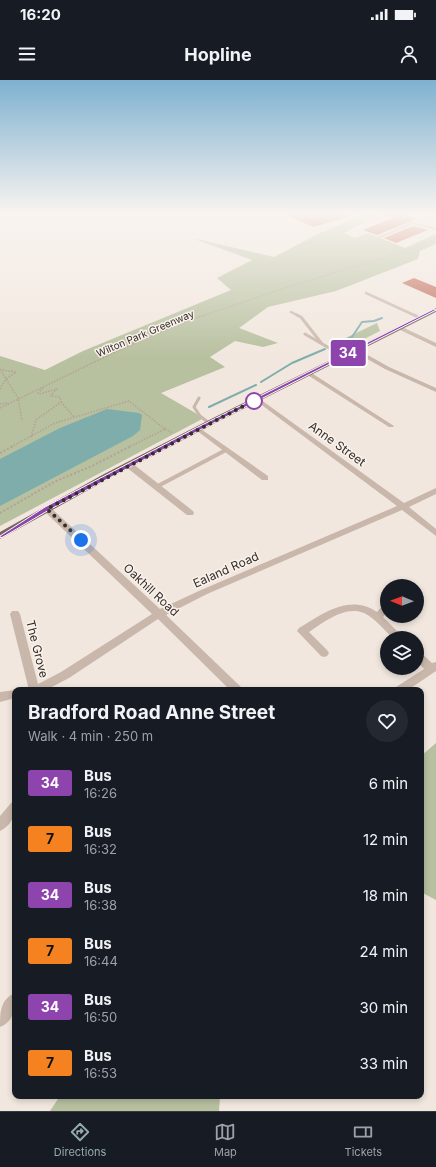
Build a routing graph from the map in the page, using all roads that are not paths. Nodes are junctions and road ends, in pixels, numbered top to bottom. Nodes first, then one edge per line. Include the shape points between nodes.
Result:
1 (366, 292) dead end
2 (436, 310) edge
3 (291, 312) dead end
4 (420, 318) junction
5 (400, 328) junction
6 (305, 334) dead end
7 (322, 344) junction
8 (436, 345) edge
9 (354, 350) junction
10 (343, 356) junction
11 (308, 373) junction
12 (436, 390) edge
13 (199, 398) dead end
14 (257, 399) junction
15 (209, 423) junction
16 (391, 426) dead end
17 (198, 429) junction
18 (226, 450) junction
19 (129, 465) junction
20 (265, 478) dead end
21 (156, 487) junction
22 (436, 491) edge
23 (403, 507) junction
24 (47, 509) junction
25 (190, 513) dead end
26 (436, 533) edge
27 (0, 536) edge
28 (15, 614) dead end
29 (159, 614) junction
30 (380, 615) edge
31 (377, 618) junction
32 (391, 631) edge
33 (324, 653) dead end
34 (424, 661) edge
35 (434, 667) edge
36 (34, 687) edge
37 (41, 687) edge
38 (234, 687) edge
39 (404, 687) edge
40 (12, 695) edge
41 (0, 697) edge
42 (12, 811) edge
43 (0, 825) edge
44 (12, 1004) edge
45 (0, 1020) edge

1 - 4 lane
2 - 4 main road
3 - 7 lane via 301,317
4 - 5 main road
5 - 8 street
5 - 9 main road
6 - 7 lane
7 - 10 lane
9 - 10 main road
9 - 12 street
10 - 11 main road
11 - 14 main road
11 - 16 street
13 - 15 lane via 194,407
14 - 15 main road
14 - 23 street, Anne Street
15 - 17 main road
17 - 18 street
17 - 19 main road
18 - 20 street
18 - 21 lane
19 - 21 street
19 - 24 main road
21 - 25 street
22 - 23 street, Ealand Road
23 - 26 street, Anne Street
23 - 29 street, Ealand Road via 204,592
24 - 27 main road
24 - 29 street, Oakhill Road
28 - 36 street, The Grove
29 - 37 street, Ealand Road via 65,675
29 - 38 street, Oakhill Road
30 - 31 street
31 - 32 street
31 - 33 street via 367,610 354,607 339,610 302,631
34 - 35 street
35 - 39 street
40 - 41 street
42 - 43 street
44 - 45 street

